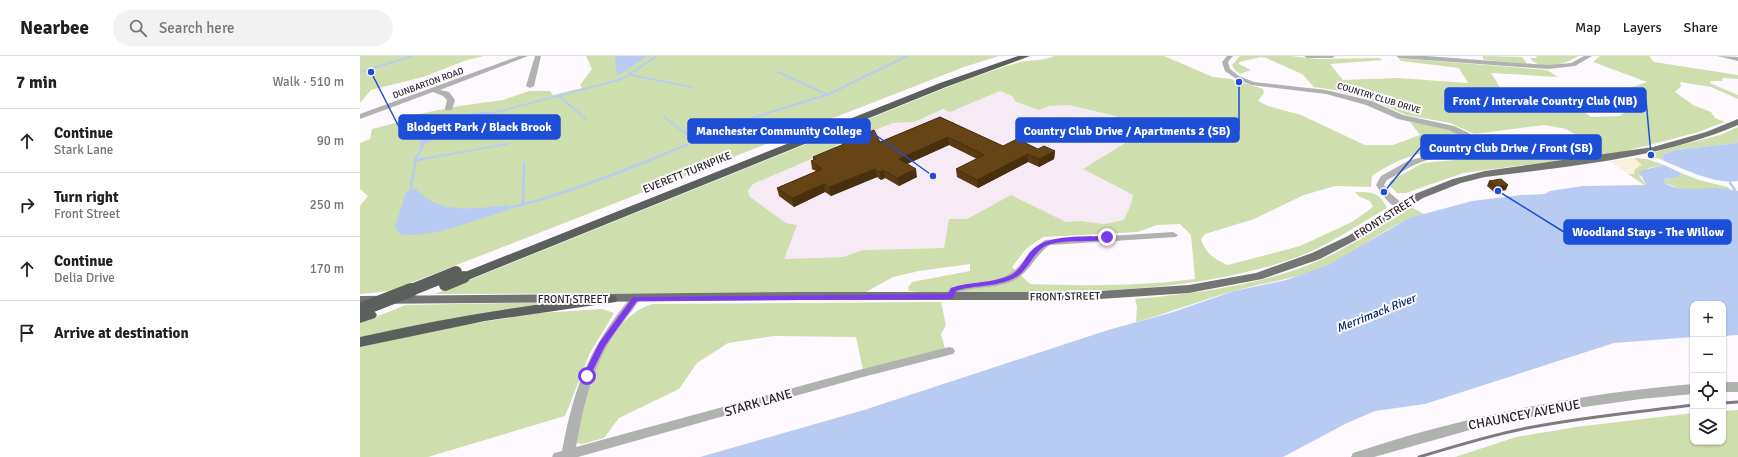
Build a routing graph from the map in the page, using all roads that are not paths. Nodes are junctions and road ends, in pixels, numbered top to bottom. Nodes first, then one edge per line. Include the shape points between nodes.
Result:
1 (525, 56) edge
2 (538, 56) edge
3 (1011, 56) edge
4 (1026, 56) edge
5 (1230, 56) edge
6 (1307, 56) edge
7 (1332, 56) edge
8 (1399, 56) edge
9 (1589, 56) edge
10 (1720, 56) edge
11 (1738, 59) edge
12 (530, 86) dead end
13 (433, 90) junction
14 (449, 108) dead end
15 (360, 117) edge
16 (1738, 122) edge
17 (1400, 206) junction
18 (1173, 235) dead end
19 (460, 275) junction
20 (950, 296) junction
21 (611, 299) junction
22 (635, 299) junction
23 (360, 300) edge
24 (363, 315) edge
25 (360, 342) edge
26 (949, 351) dead end
27 (1738, 386) edge
28 (1726, 388) edge
29 (1690, 389) edge
30 (563, 455) edge
31 (1358, 457) edge

1 - 13 street, DUNBARTON ROAD
2 - 12 street
3 - 19 highway, EVERETT TURNPIKE via 933,83
4 - 19 highway, EVERETT TURNPIKE via 943,85
5 - 17 street, COUNTRY CLUB DRIVE via 1225,62 1227,70 1247,82 1326,92 1369,103 1401,117 1451,128 1469,138 1473,146 1467,153 1421,159 1384,178 1380,185 1382,189
6 - 7 street
8 - 9 street via 1548,67 1572,65
10 - 11 street
13 - 14 street via 446,94 451,100
13 - 15 street, DUNBARTON ROAD
16 - 17 main road, FRONT STREET via 1710,134 1643,152 1465,178 1439,187
17 - 20 main road, FRONT STREET via 1352,238 1316,256 1273,271 1189,290 1114,296
18 - 20 street via 1048,242 1035,251 1014,276 999,282 962,287 954,290
19 - 24 highway, EVERETT TURNPIKE, bridge
20 - 22 main road, FRONT STREET
21 - 22 main road, FRONT STREET
21 - 23 main road, FRONT STREET
21 - 25 highway via 514,311
22 - 30 street, STARK LANE via 593,360 578,399
26 - 30 street, STARK LANE
27 - 28 street
29 - 31 street, CHAUNCEY AVENUE via 1616,397 1527,412 1408,441

